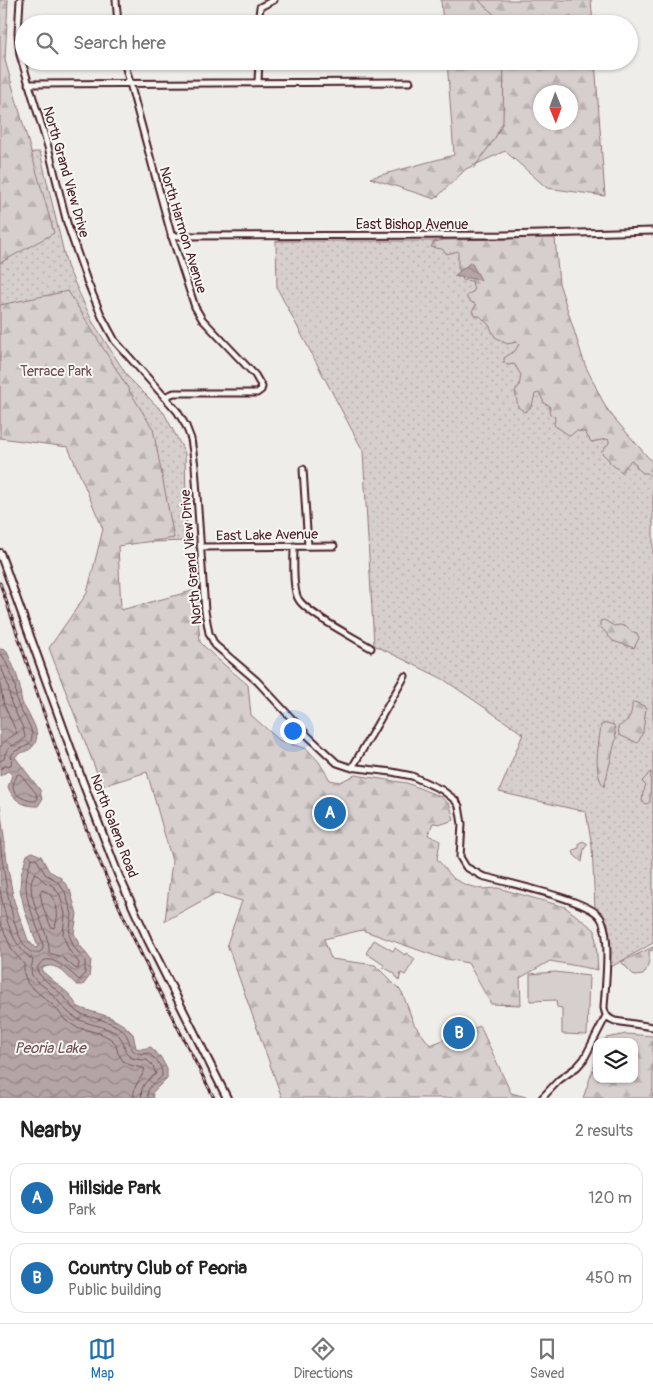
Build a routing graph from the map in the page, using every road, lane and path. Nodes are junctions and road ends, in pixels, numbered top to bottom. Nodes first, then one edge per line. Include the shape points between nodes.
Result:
1 (20, 0) edge
2 (116, 0) edge
3 (274, 0) edge
4 (19, 15) edge
5 (117, 15) edge
6 (259, 15) edge
7 (24, 70) edge
8 (126, 70) edge
9 (258, 70) edge
10 (258, 82) junction
11 (410, 82) dead end
12 (129, 83) junction
13 (28, 84) junction
14 (653, 231) edge
15 (171, 236) junction
16 (164, 397) junction
17 (303, 470) dead end
18 (294, 546) junction
19 (308, 546) junction
20 (334, 546) dead end
21 (200, 547) junction
22 (0, 553) edge
23 (371, 648) dead end
24 (405, 676) dead end
25 (352, 768) junction
26 (606, 1016) junction
27 (653, 1027) edge
28 (227, 1098) edge
29 (542, 1098) edge

1 - 4 street, North Grand View Drive
2 - 5 street
3 - 6 street via 260,7
7 - 13 street, North Grand View Drive
8 - 12 street, North Harmon Avenue
9 - 10 street
10 - 11 street
10 - 12 street
12 - 13 street
12 - 15 street, North Harmon Avenue
13 - 16 street, North Grand View Drive via 77,253 98,308 117,344
14 - 15 street, East Bishop Avenue
15 - 16 street, North Harmon Avenue via 199,315 256,377 262,389 257,393 174,392
16 - 21 street, North Grand View Drive via 181,417 192,442
17 - 19 street
18 - 19 street, East Lake Avenue
18 - 21 street, East Lake Avenue
18 - 23 street via 298,600 310,611
19 - 20 street, East Lake Avenue
21 - 25 street, North Grand View Drive via 205,611 213,642 330,757 338,764
22 - 28 main road, North Galena Road via 118,874
24 - 25 street
25 - 26 street, North Grand View Drive via 412,776 455,800 462,824 460,857 466,867 476,873 568,900 598,914 606,934
26 - 27 street via 615,1021
26 - 29 street via 584,1059

